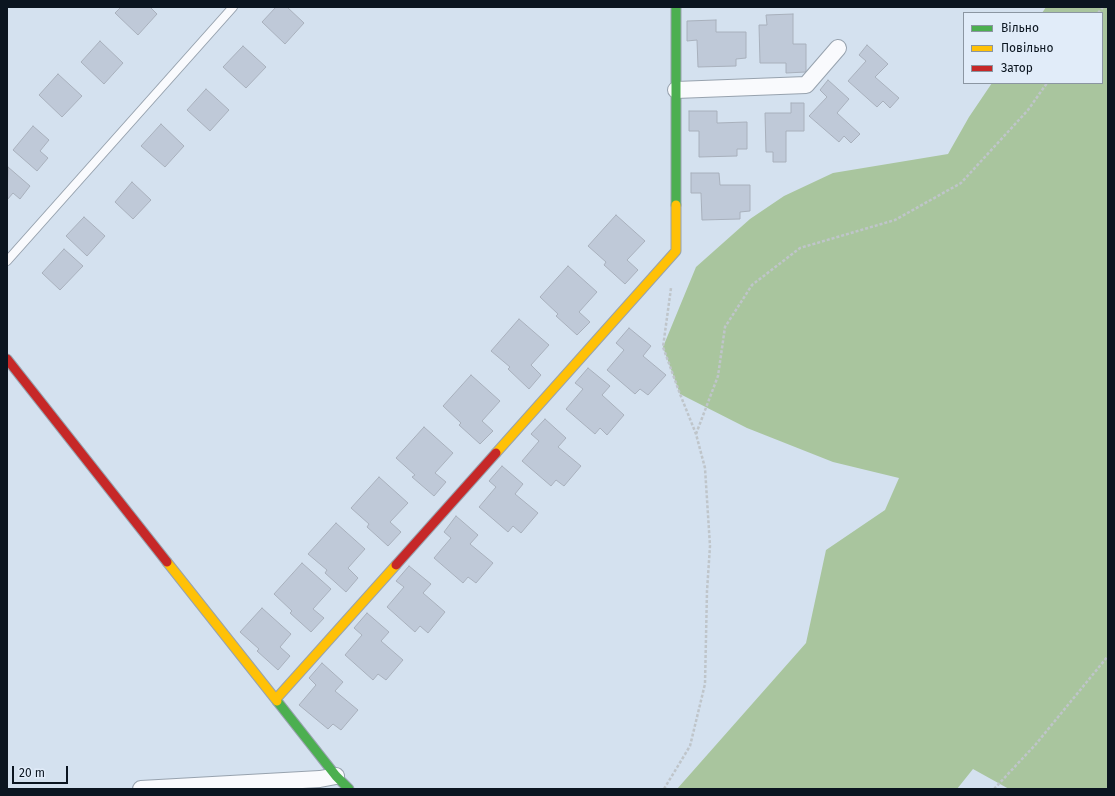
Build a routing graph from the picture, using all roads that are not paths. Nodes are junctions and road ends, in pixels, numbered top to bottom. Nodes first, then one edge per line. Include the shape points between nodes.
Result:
1 (233, 7) edge
2 (676, 7) edge
3 (838, 48) dead end
4 (676, 90) junction
5 (7, 261) edge
6 (7, 359) edge
7 (276, 699) junction
8 (336, 776) junction
9 (141, 789) edge
10 (349, 789) edge

1 - 5 lane
2 - 4 street
3 - 4 street via 806,85
4 - 7 street via 676,252
6 - 7 street
7 - 8 street
8 - 9 street via 320,780
8 - 10 street

